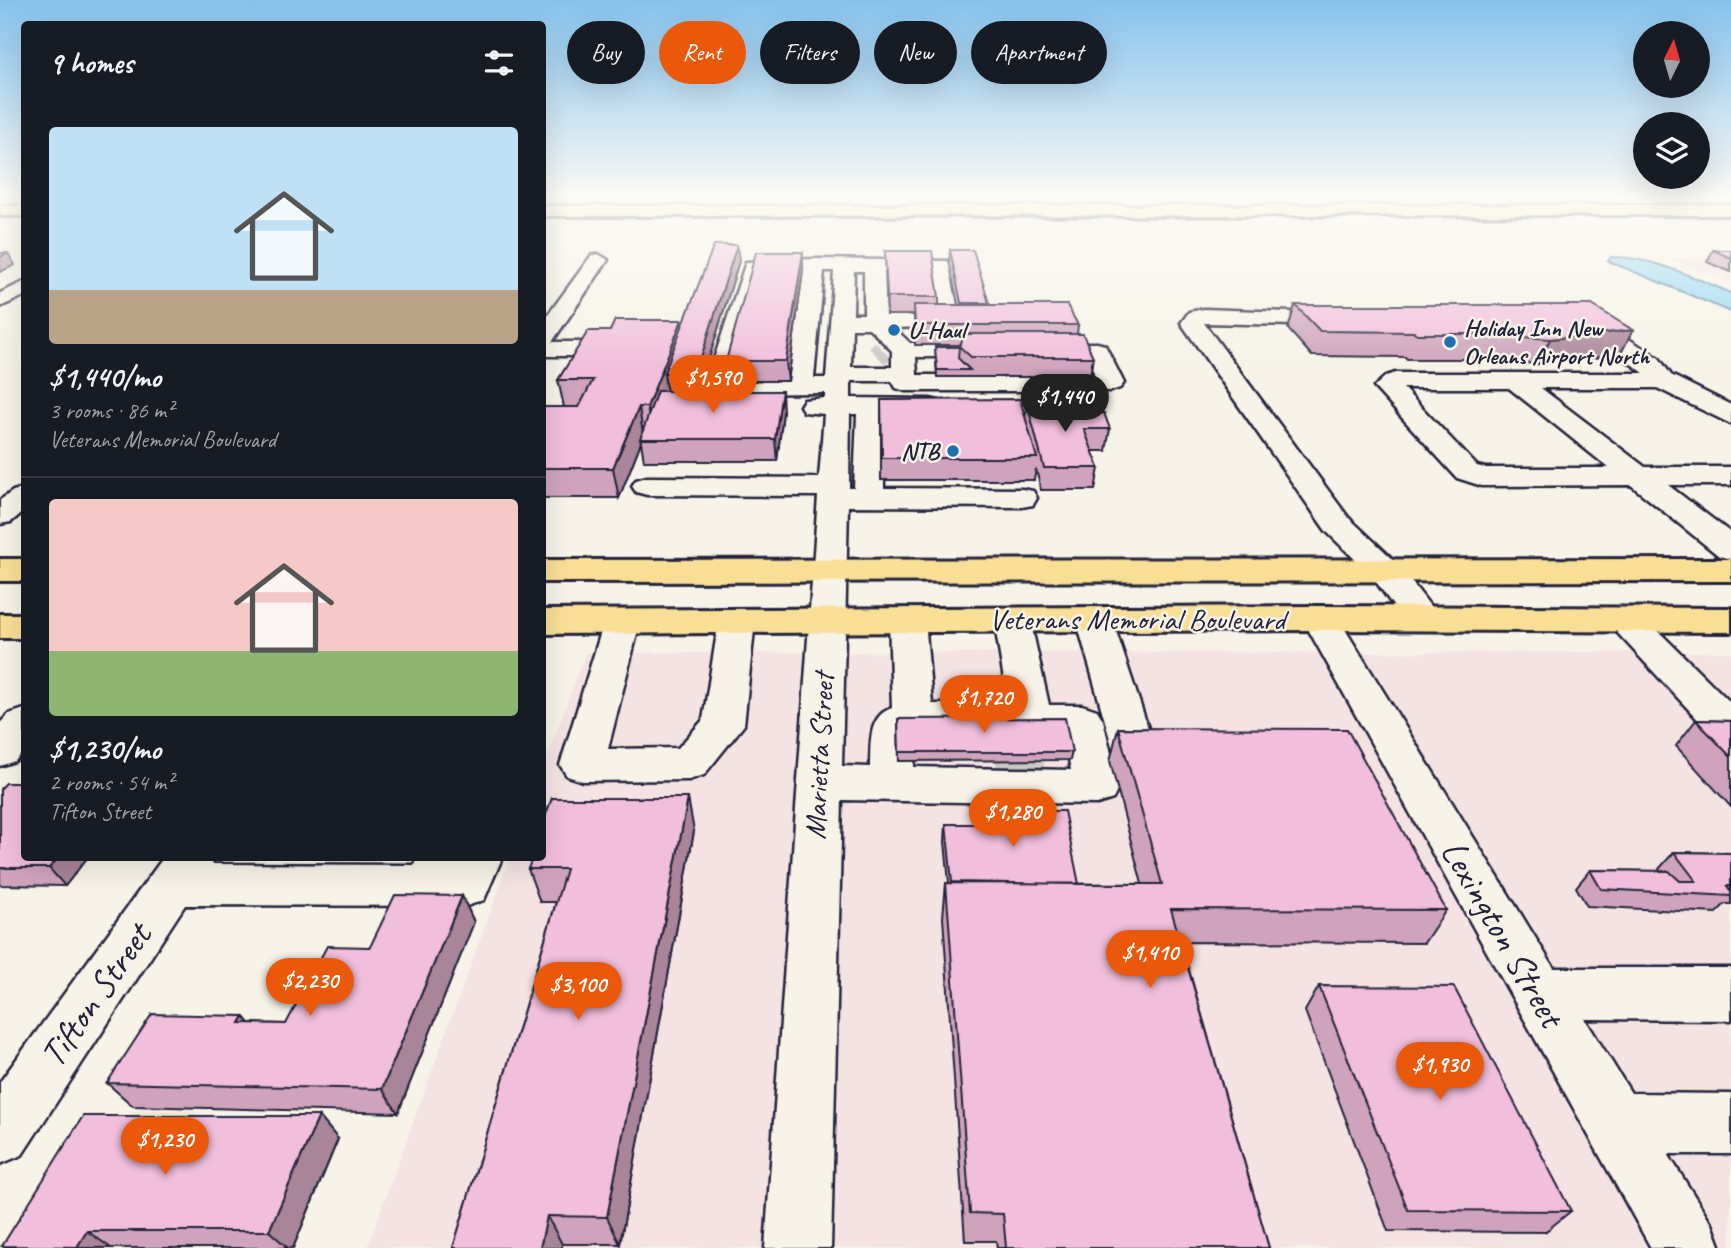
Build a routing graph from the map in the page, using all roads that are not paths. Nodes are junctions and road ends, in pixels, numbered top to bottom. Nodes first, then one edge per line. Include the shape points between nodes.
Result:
1 (598, 260) dead end
2 (815, 265) junction
3 (844, 265) junction
4 (874, 265) junction
5 (21, 290) edge
6 (0, 301) edge
7 (1361, 319) edge
8 (1556, 319) edge
9 (841, 321) junction
10 (875, 321) junction
11 (952, 321) junction
12 (977, 321) edge
13 (648, 324) edge
14 (546, 334) edge
15 (546, 349) edge
16 (871, 367) junction
17 (1662, 380) junction
18 (1516, 381) junction
19 (801, 386) junction
20 (699, 406) edge
21 (870, 407) junction
22 (1005, 407) edge
23 (1731, 416) edge
24 (1731, 476) edge
25 (1638, 477) junction
26 (647, 486) dead end
27 (834, 492) junction
28 (869, 497) junction
29 (21, 498) edge
30 (1022, 498) dead end
31 (0, 515) edge
32 (1731, 548) edge
33 (830, 568) junction
34 (1384, 569) junction
35 (0, 570) edge
36 (21, 570) edge
37 (1731, 570) edge
38 (546, 571) edge
39 (1320, 618) junction
40 (826, 619) junction
41 (907, 619) junction
42 (1012, 619) junction
43 (1094, 619) junction
44 (1422, 619) junction
45 (737, 620) junction
46 (1626, 620) junction
47 (1731, 620) edge
48 (546, 622) edge
49 (622, 622) junction
50 (1031, 719) junction
51 (21, 727) edge
52 (1731, 728) edge
53 (945, 743) junction
54 (1202, 747) edge
55 (0, 750) edge
56 (818, 783) junction
57 (892, 784) junction
58 (477, 861) edge
59 (181, 871) edge
60 (303, 872) edge
61 (415, 872) edge
62 (1538, 993) junction
63 (1731, 995) edge
64 (1615, 1123) junction
65 (1731, 1124) edge
66 (0, 1133) edge
67 (798, 1248) edge
68 (1688, 1248) edge

1 - 14 street
2 - 3 street
2 - 19 street
2 - 19 street via 753,266 718,386
3 - 4 street
3 - 9 street, Marietta Street
4 - 10 street
4 - 11 street via 942,265
5 - 6 street
7 - 34 street via 1204,316 1192,323 1336,524
8 - 17 street via 1592,326 1650,363
9 - 10 street
9 - 16 street, Marietta Street
10 - 11 street
10 - 16 street
11 - 12 street
13 - 15 street via 592,349
16 - 16 street via 1091,340 1111,383 905,383
16 - 19 street
16 - 20 street
16 - 21 street
16 - 27 street, Marietta Street
17 - 18 street
17 - 23 street
18 - 25 lane
18 - 25 street via 1395,381 1387,387 1467,472 1482,477
21 - 22 street
21 - 28 street
24 - 25 street
25 - 32 lane
26 - 27 street
27 - 28 street
27 - 33 street, Marietta Street
28 - 30 street
29 - 31 street
33 - 34 main road, Veterans Memorial Boulevard
33 - 38 main road, Veterans Memorial Boulevard
33 - 40 street, Marietta Street
34 - 37 main road, Veterans Memorial Boulevard
34 - 44 street
35 - 36 main road
39 - 43 main road, Veterans Memorial Boulevard
39 - 44 main road, Veterans Memorial Boulevard
39 - 62 street, Lexington Street via 1376,750
40 - 41 main road, Veterans Memorial Boulevard
40 - 45 main road, Veterans Memorial Boulevard
40 - 56 street, Marietta Street
41 - 42 main road, Veterans Memorial Boulevard
41 - 53 street
42 - 43 main road, Veterans Memorial Boulevard
42 - 50 street
43 - 54 street via 1133,746
44 - 46 main road, Veterans Memorial Boulevard
45 - 49 main road, Veterans Memorial Boulevard
45 - 49 street via 723,725 688,764 582,765
46 - 47 main road, Veterans Memorial Boulevard
46 - 52 street
48 - 49 main road, Veterans Memorial Boulevard
50 - 53 street
50 - 53 street via 1082,720 1097,787
51 - 55 street
53 - 57 street
53 - 57 street via 899,721 892,729
56 - 57 street
56 - 67 street, Marietta Street
58 - 61 street via 467,886
59 - 60 street
59 - 66 street, Tifton Street
60 - 61 street
62 - 63 street
62 - 64 street, Lexington Street
64 - 65 street
64 - 68 street, Lexington Street

